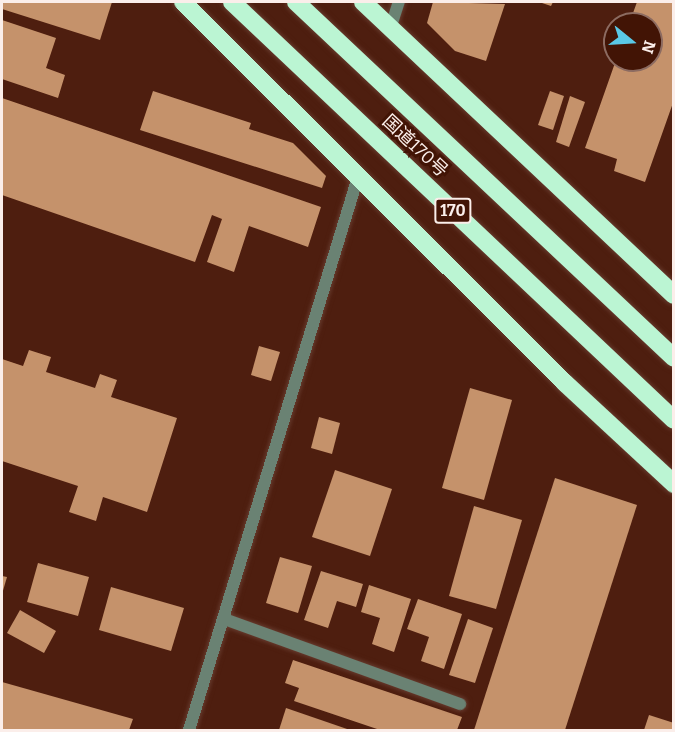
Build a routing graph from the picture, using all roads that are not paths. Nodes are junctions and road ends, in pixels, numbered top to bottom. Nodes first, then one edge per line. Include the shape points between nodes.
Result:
1 (183, 2) edge
2 (232, 2) edge
3 (296, 2) edge
4 (363, 2) edge
5 (399, 2) edge
6 (391, 26) junction
7 (358, 177) junction
8 (674, 295) edge
9 (674, 358) edge
10 (674, 420) edge
11 (674, 484) edge
12 (224, 620) junction
13 (460, 704) dead end
14 (189, 730) edge

1 - 7 highway
2 - 10 highway, 国道170号 / 170
3 - 9 highway, 国道170号 / 170
4 - 6 highway
5 - 6 street
6 - 8 highway
7 - 11 highway via 565,383
7 - 12 street
12 - 13 street
12 - 14 street

